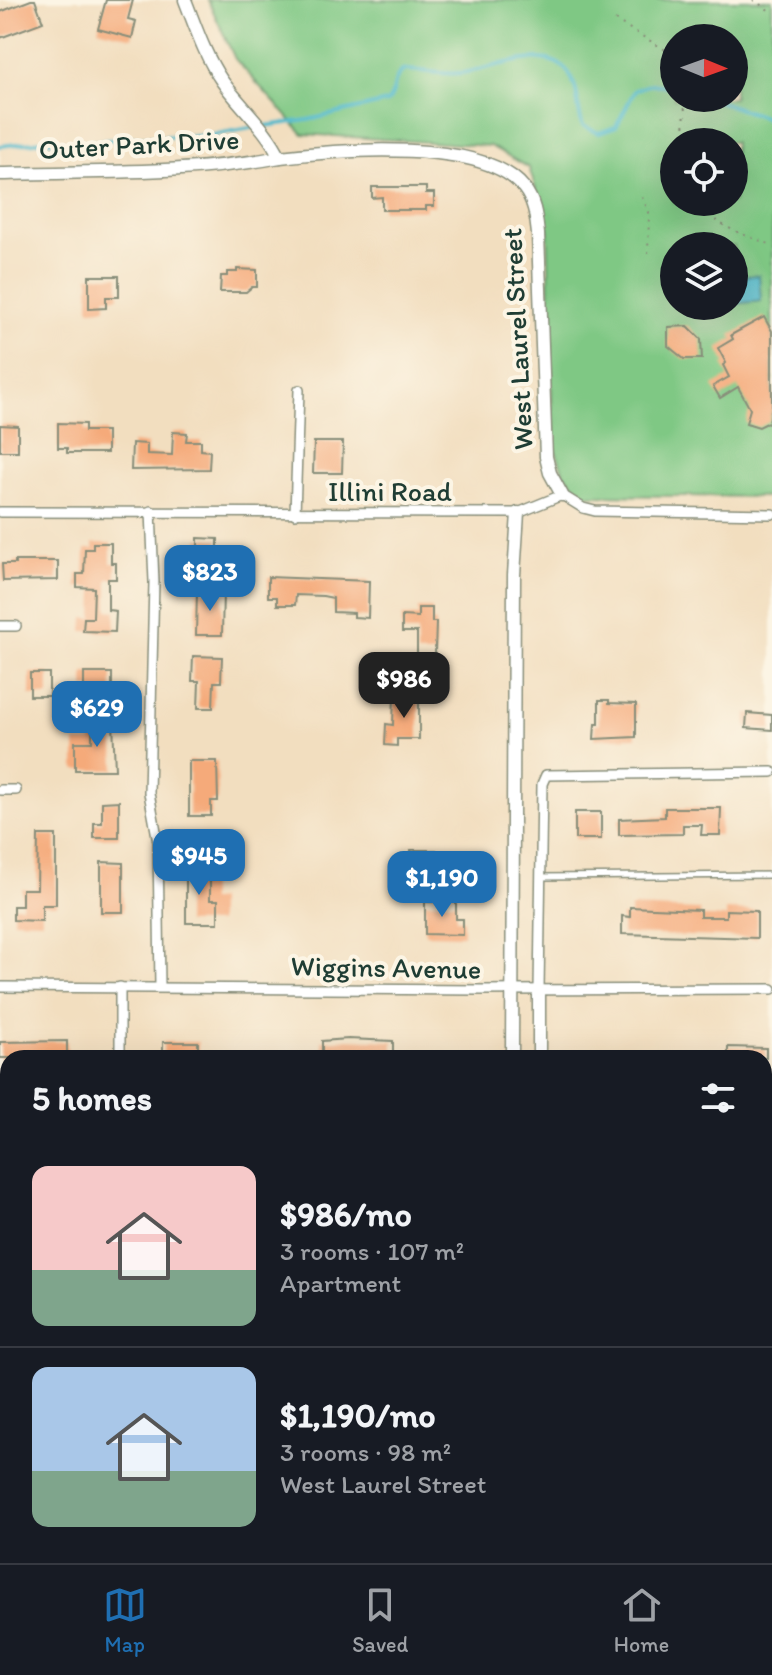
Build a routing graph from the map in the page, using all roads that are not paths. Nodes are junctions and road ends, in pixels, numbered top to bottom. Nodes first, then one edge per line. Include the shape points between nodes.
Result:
1 (185, 0) edge
2 (280, 157) junction
3 (0, 174) edge
4 (299, 390) dead end
5 (562, 495) junction
6 (151, 511) junction
7 (0, 512) edge
8 (518, 513) junction
9 (295, 514) junction
10 (772, 514) edge
11 (0, 626) edge
12 (16, 626) dead end
13 (772, 772) edge
14 (0, 790) edge
15 (16, 790) dead end
16 (772, 875) edge
17 (541, 877) junction
18 (0, 987) edge
19 (120, 987) junction
20 (160, 987) junction
21 (772, 989) edge
22 (512, 990) junction
23 (539, 990) junction
24 (120, 1050) edge
25 (512, 1050) edge
26 (539, 1050) edge

1 - 2 street via 206,55
2 - 3 street, Outer Park Drive via 199,169
2 - 5 street, West Laurel Street via 334,152 449,155 501,168 523,187 536,211 538,234 546,457
4 - 9 street
5 - 8 street, Illini Road
5 - 10 street via 595,511
6 - 7 street, Illini Road
6 - 9 street, Illini Road
6 - 20 street via 149,793 158,842
8 - 9 street, Illini Road
8 - 22 street
11 - 12 street
13 - 17 street via 546,775
14 - 15 street
16 - 17 lane
17 - 23 street
18 - 19 street, Wiggins Avenue
19 - 20 street, Wiggins Avenue
19 - 24 street
20 - 22 street, Wiggins Avenue
21 - 23 street, Wiggins Avenue
22 - 23 street, Wiggins Avenue
22 - 25 street
23 - 26 street

